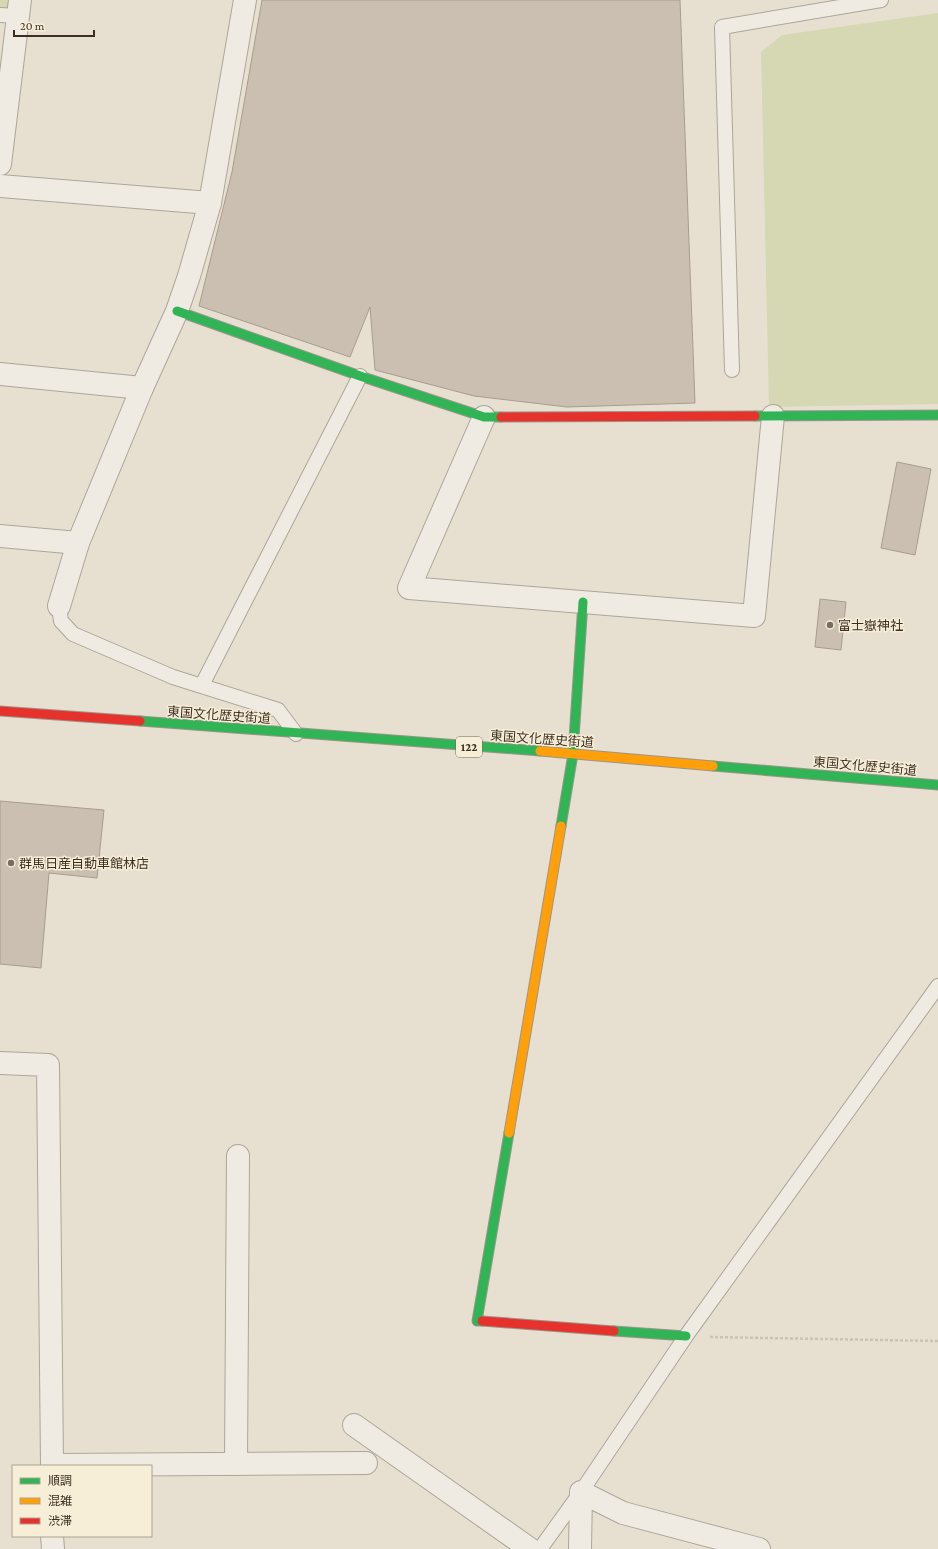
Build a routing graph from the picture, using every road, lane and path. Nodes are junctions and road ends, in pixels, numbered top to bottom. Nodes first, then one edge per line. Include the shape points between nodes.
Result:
1 (245, 0) edge
2 (881, 0) edge
3 (13, 10) edge
4 (0, 164) edge
5 (0, 186) edge
6 (210, 204) junction
7 (177, 311) junction
8 (732, 370) dead end
9 (0, 374) edge
10 (360, 376) junction
11 (142, 388) junction
12 (938, 415) edge
13 (773, 416) junction
14 (484, 417) junction
15 (0, 536) edge
16 (78, 543) junction
17 (583, 602) junction
18 (59, 606) joint
19 (202, 686) junction
20 (0, 711) edge
21 (296, 734) junction
22 (573, 754) junction
23 (938, 785) edge
24 (938, 986) edge
25 (0, 1063) edge
26 (238, 1156) dead end
27 (686, 1336) junction
28 (938, 1341) edge
29 (354, 1425) dead end
30 (366, 1463) dead end
31 (236, 1464) junction
32 (52, 1465) edge
33 (144, 1465) edge
34 (581, 1492) junction
35 (52, 1537) edge
36 (53, 1549) edge
37 (530, 1549) edge
38 (540, 1549) edge
39 (580, 1549) edge
40 (759, 1549) edge

1 - 6 street
2 - 8 lane via 722,27
3 - 4 street
5 - 6 street
6 - 7 street
7 - 10 main road
7 - 11 street
9 - 11 street
10 - 14 main road
10 - 19 lane
11 - 16 street
12 - 13 main road
13 - 14 main road
13 - 17 street via 754,616
14 - 17 street via 409,588
15 - 16 street
16 - 18 street
17 - 22 main road
18 - 19 lane via 61,621 73,634
19 - 21 lane via 278,710
20 - 21 main road, 東国文化歴史街道 / 122
21 - 22 main road, 東国文化歴史街道 / 122
22 - 23 main road, 東国文化歴史街道 / 122
22 - 27 main road via 477,1321
24 - 27 lane
25 - 32 street via 48,1065
26 - 31 street
27 - 28 path
27 - 34 lane
29 - 37 street
30 - 31 street
31 - 33 street
34 - 38 lane
34 - 39 street
34 - 40 street via 623,1513
35 - 36 street

